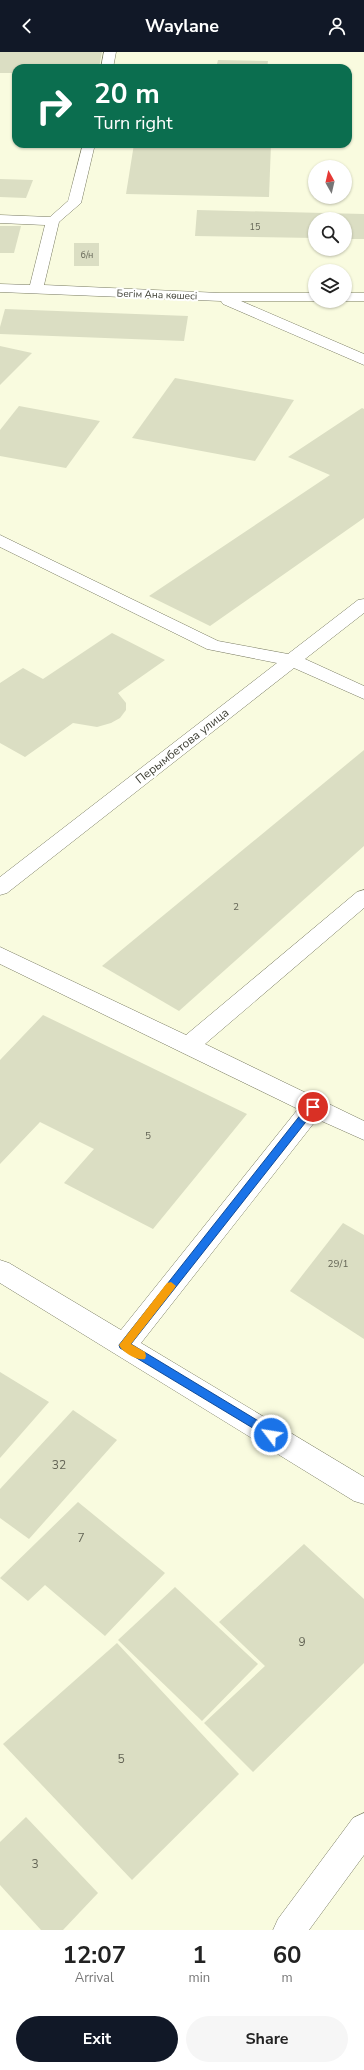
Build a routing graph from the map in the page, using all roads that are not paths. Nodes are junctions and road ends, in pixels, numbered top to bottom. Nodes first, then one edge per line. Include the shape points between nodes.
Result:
1 (110, 52) edge
2 (108, 64) edge
3 (88, 148) edge
4 (0, 219) edge
5 (53, 221) junction
6 (0, 288) edge
7 (36, 289) junction
8 (220, 297) junction
9 (308, 297) edge
10 (352, 297) edge
11 (364, 297) edge
12 (364, 360) edge
13 (0, 540) edge
14 (364, 604) edge
15 (291, 660) junction
16 (364, 692) edge
17 (0, 888) edge
18 (364, 897) edge
19 (0, 955) edge
20 (188, 1046) junction
21 (313, 1107) junction
22 (364, 1132) edge
23 (0, 1270) edge
24 (124, 1345) junction
25 (364, 1492) edge
26 (364, 1829) edge
27 (289, 1930) edge

1 - 2 street
3 - 5 street via 74,203
4 - 5 street
5 - 7 street
6 - 7 street, Бегім Ана көшесі
7 - 8 street, Бегім Ана көшесі
8 - 9 street, Бегім Ана көшесі
8 - 12 street
10 - 11 street
13 - 15 street via 213,645
14 - 15 street, Перымбетова улица
15 - 16 street
15 - 17 street, Перымбетова улица
18 - 20 street
19 - 20 street
20 - 21 street
21 - 22 street
21 - 24 street
23 - 24 street
24 - 25 street
26 - 27 street

